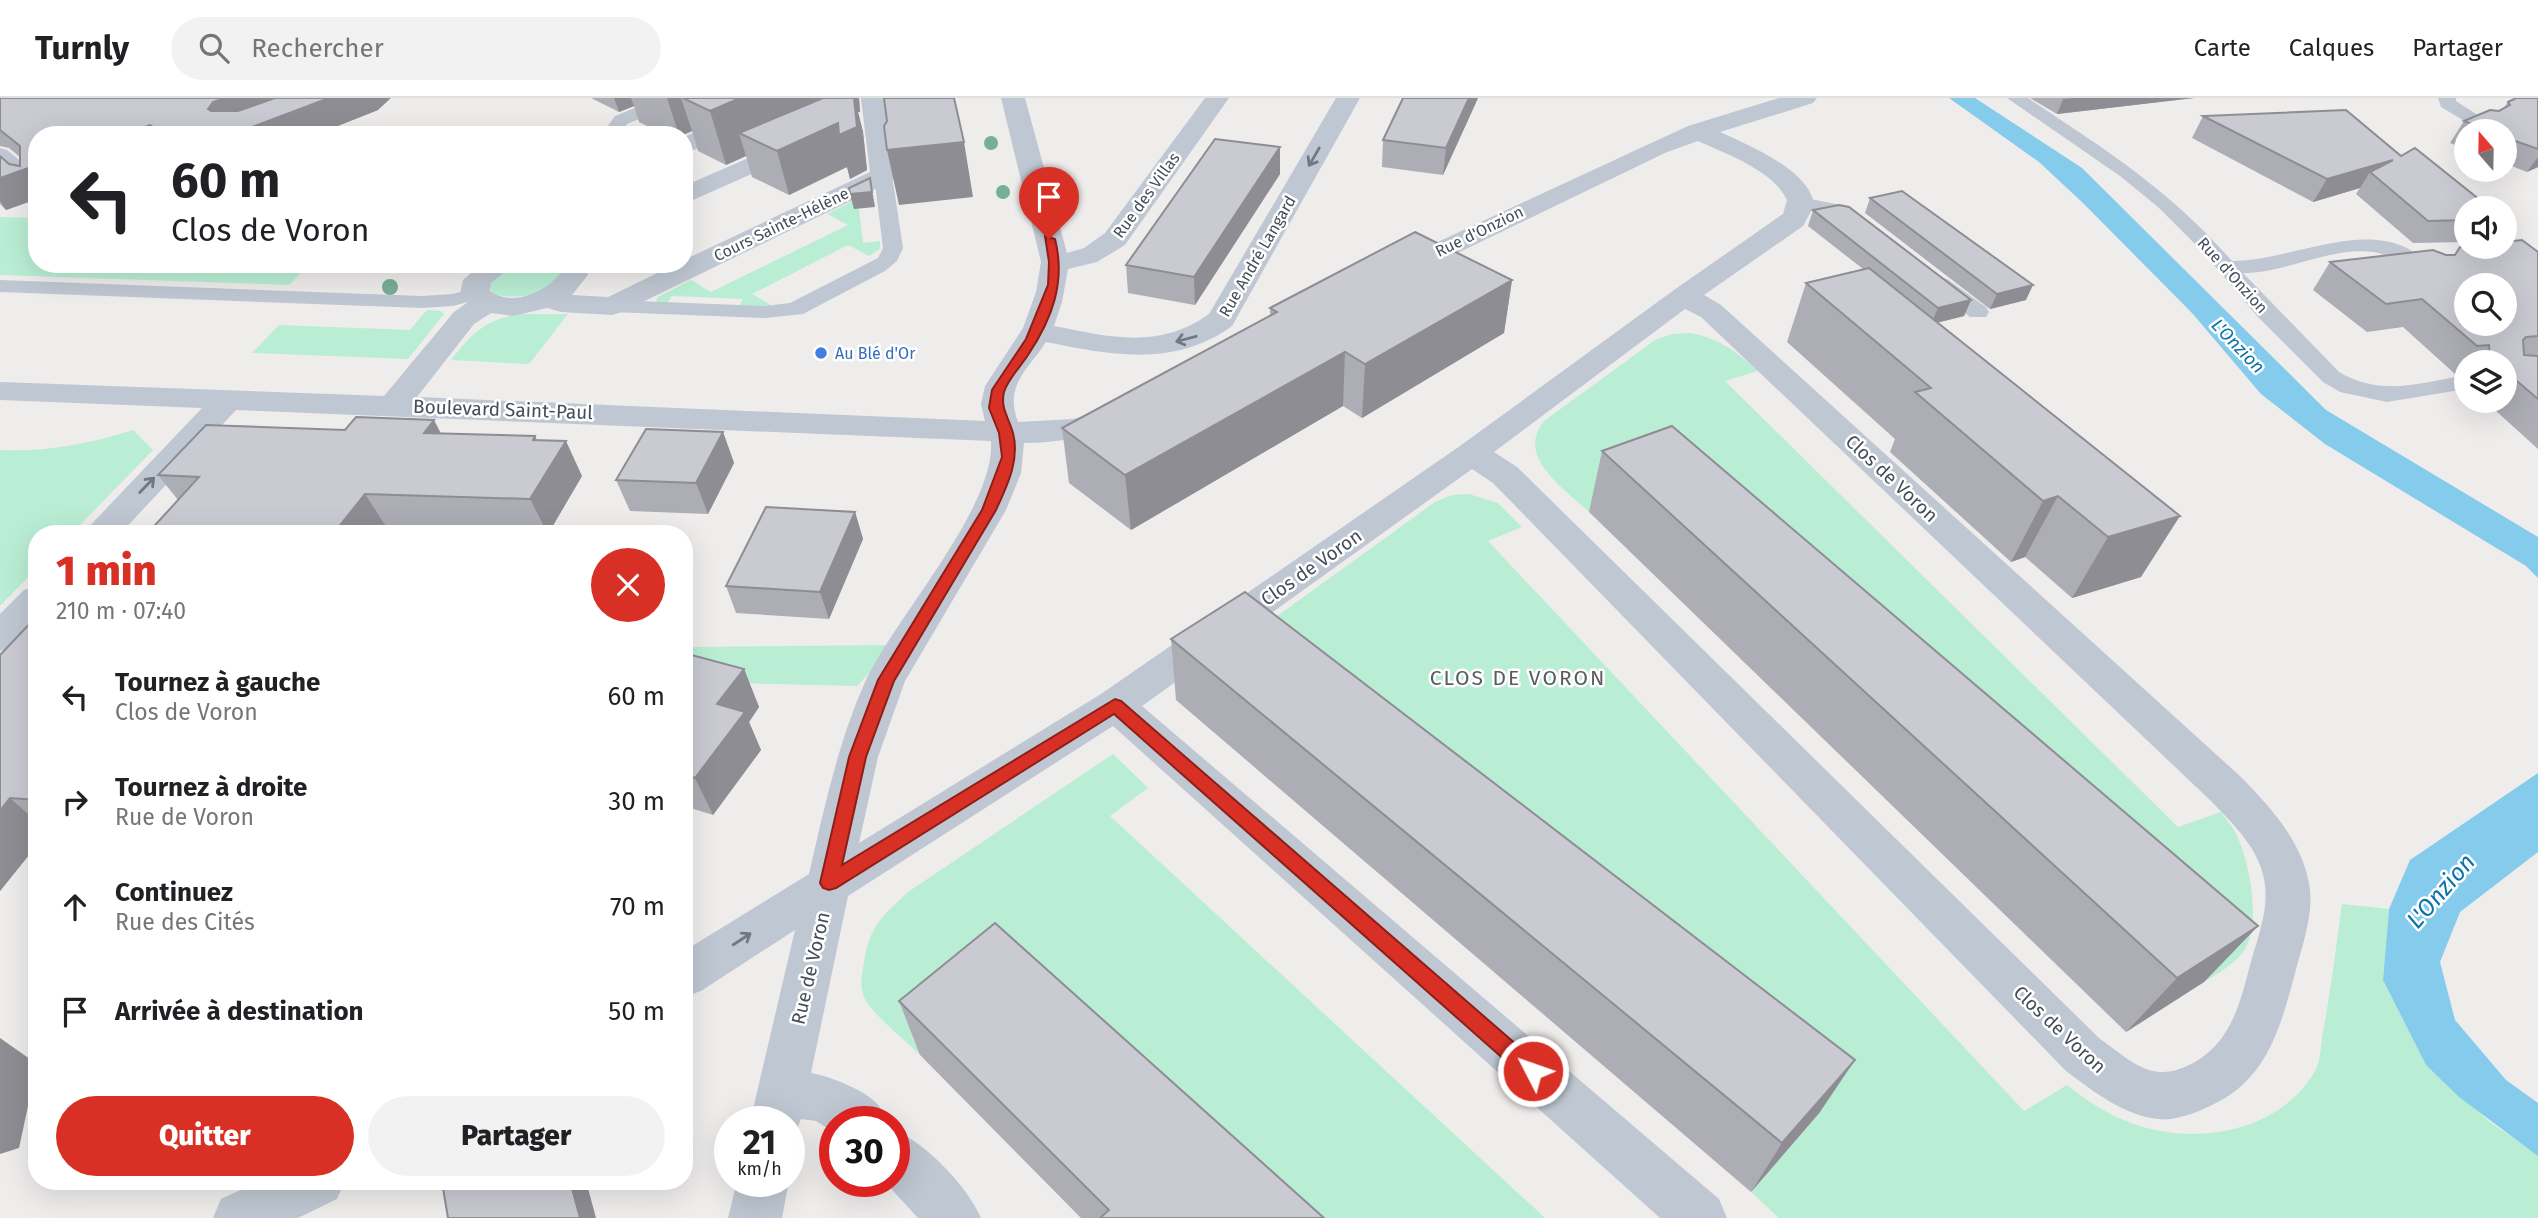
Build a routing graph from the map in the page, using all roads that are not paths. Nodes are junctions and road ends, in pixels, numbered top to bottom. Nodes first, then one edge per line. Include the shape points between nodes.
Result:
1 (674, 98) edge
2 (797, 98) edge
3 (1013, 98) edge
4 (1217, 98) edge
5 (1348, 98) edge
6 (1805, 98) edge
7 (2016, 98) edge
8 (2447, 98) edge
9 (874, 108) edge
10 (2473, 119) edge
11 (848, 123) edge
12 (617, 126) edge
13 (1698, 131) junction
14 (815, 138) edge
15 (693, 142) edge
16 (693, 146) edge
17 (0, 155) edge
18 (744, 169) junction
19 (883, 175) junction
20 (28, 177) edge
21 (693, 192) edge
22 (1801, 203) junction
23 (1873, 232) edge
24 (1055, 262) junction
25 (693, 267) edge
26 (2228, 267) junction
27 (1926, 272) edge
28 (487, 273) edge
29 (573, 273) edge
30 (680, 273) edge
31 (2428, 276) edge
32 (1377, 283) edge
33 (3, 288) edge
34 (1684, 296) junction
35 (481, 298) junction
36 (547, 298) junction
37 (612, 306) junction
38 (1978, 312) dead end
39 (1036, 331) junction
40 (2454, 384) edge
41 (0, 391) edge
42 (230, 398) junction
43 (394, 405) junction
44 (1140, 407) edge
45 (1006, 433) junction
46 (1472, 453) junction
47 (108, 525) edge
48 (28, 608) edge
49 (0, 637) edge
50 (1115, 705) junction
51 (829, 883) junction
52 (693, 970) edge
53 (778, 1106) edge
54 (783, 1106) edge
55 (839, 1106) edge
56 (910, 1171) edge
57 (300, 1190) edge
58 (760, 1197) edge
59 (240, 1218) edge
60 (755, 1218) edge
61 (954, 1218) edge
62 (1700, 1218) edge

1 - 12 lane via 621,120
2 - 15 street
3 - 24 street
4 - 24 street, Rue des Villas via 1115,239 1087,258
5 -> 39 street, Rue André Langard via 1221,320 1197,336 1158,346 1107,344
6 - 13 street, Rue d'Onzion
7 - 26 lane, Rue d'Onzion via 2127,172
8 - 10 lane via 2453,108
9 - 11 street
9 - 19 street
13 - 22 street via 1777,174
13 - 32 street, Rue d'Onzion
14 - 18 street
16 - 18 street
17 - 20 lane
18 - 21 street
19 - 25 street, Cours Sainte-Hélène
19 - 37 lane via 891,256 811,302 765,312
22 - 23 lane via 1852,215
22 - 34 street, Clos de Voron via 1793,220
24 - 39 street, Rue de Voron via 1054,285
26 - 31 lane via 2258,267 2372,245 2399,252
26 - 40 lane, Rue d'Onzion via 2315,362 2348,387 2387,395
27 - 38 lane
28 - 35 street via 477,280
29 - 36 street via 569,283
30 - 37 street, Cours Sainte-Hélène
33 - 35 lane via 422,302
34 - 46 street, Clos de Voron
34 - 46 street, Clos de Voron via 1711,311 2257,821 2278,855 2287,884 2287,915 2258,1023 2243,1051 2223,1072 2193,1090 2160,1096 2124,1085 2083,1055 1505,475
35 - 36 street via 514,306
35 - 43 street
36 - 37 street, Cours Sainte-Hélène
39 - 45 street, Rue de Voron via 998,390 996,408
41 - 42 street, Boulevard Saint-Paul
42 - 43 street, Boulevard Saint-Paul
47 -> 42 street
43 - 45 street, Boulevard Saint-Paul
44 - 45 street via 1093,425 1051,433
45 - 51 street, Rue de Voron via 1009,457 989,510 886,680 857,757
46 - 50 street, Clos de Voron
48 - 49 street
50 - 51 street, Clos de Voron
50 - 62 street
52 -> 51 street, Clos de Voron
51 - 53 street, Rue de Voron
54 - 55 street via 812,1094
56 - 61 street
57 - 59 street
58 - 60 street

